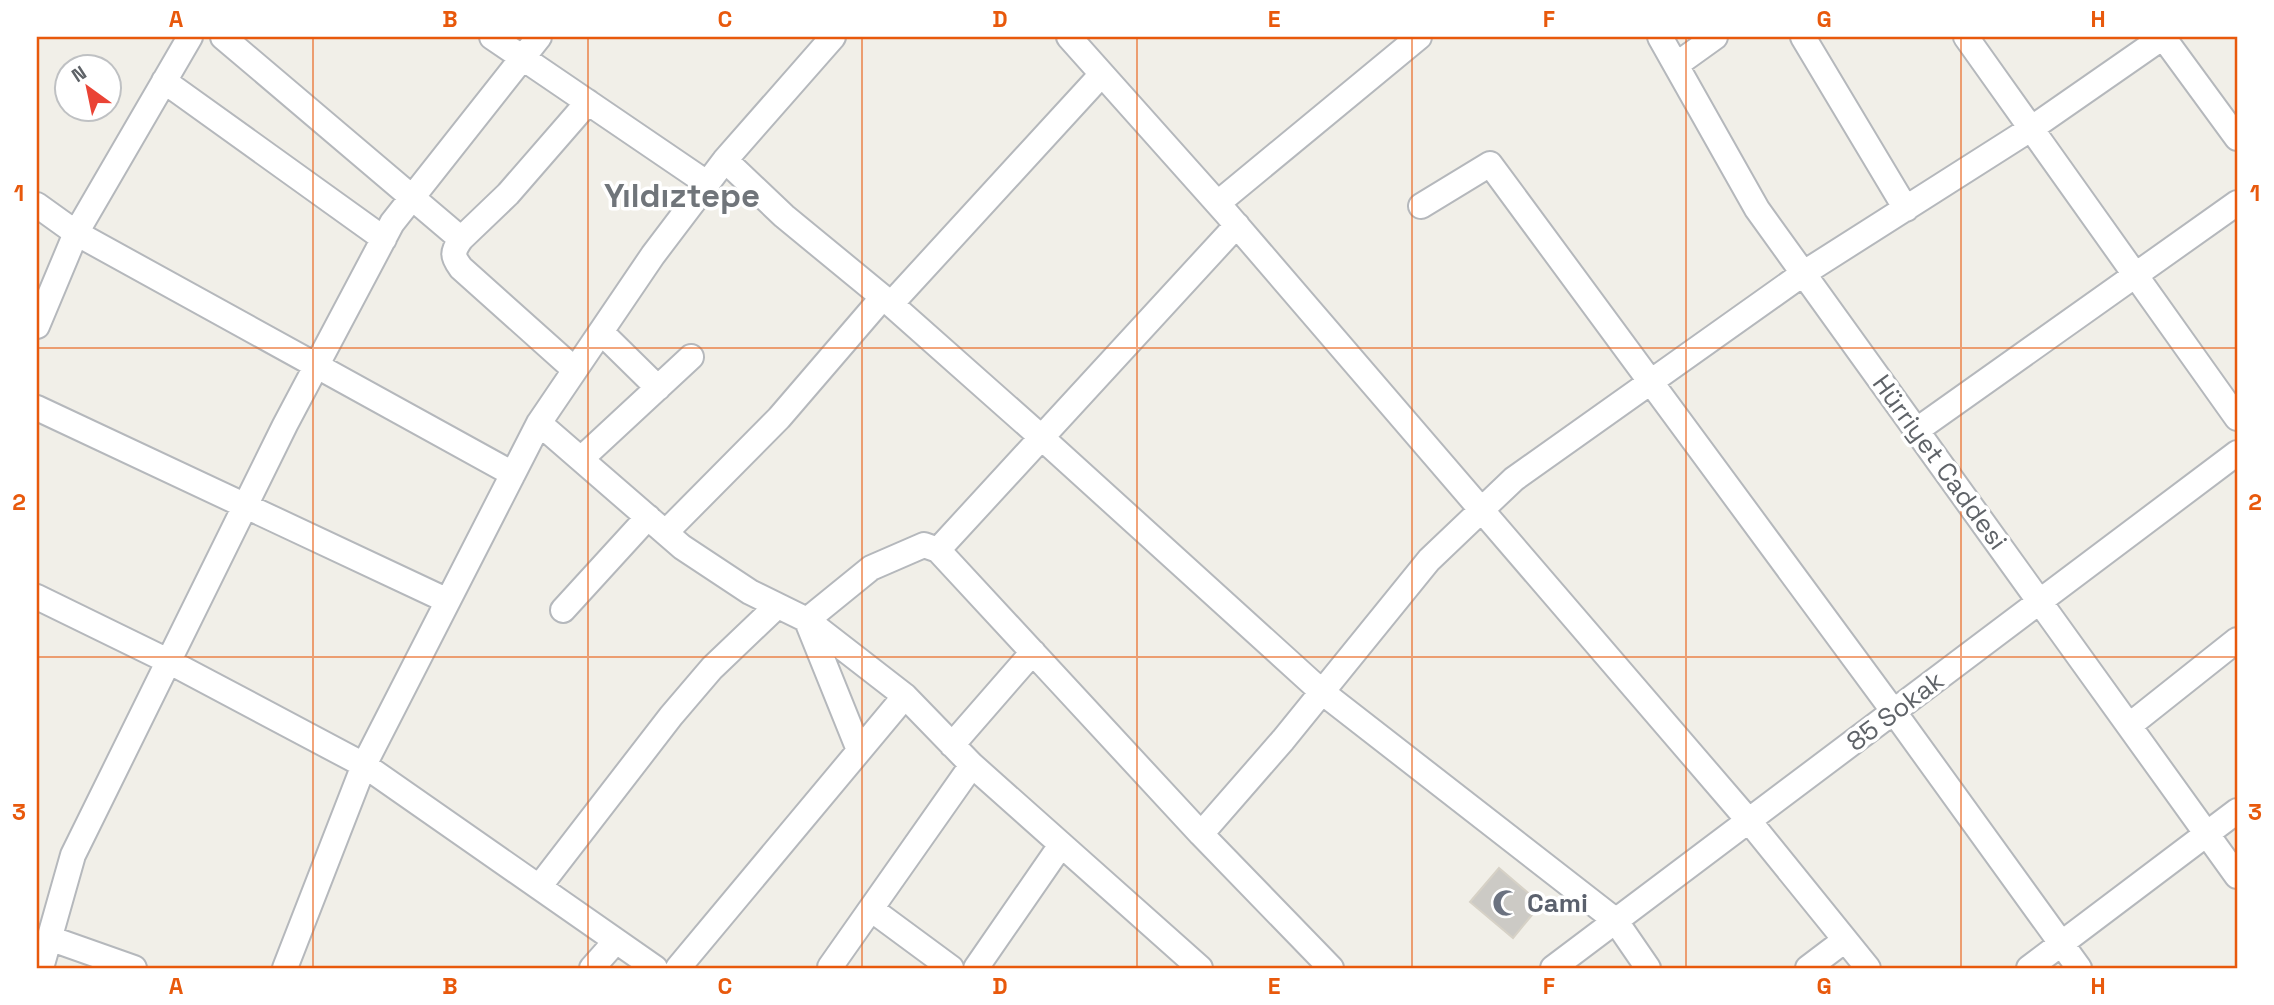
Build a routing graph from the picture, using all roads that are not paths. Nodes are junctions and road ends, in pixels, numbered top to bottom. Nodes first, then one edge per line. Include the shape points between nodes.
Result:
1 (190, 37) edge
2 (223, 37) edge
3 (492, 37) edge
4 (539, 37) edge
5 (833, 37) edge
6 (1069, 37) edge
7 (1660, 37) edge
8 (1715, 37) edge
9 (1803, 37) edge
10 (1966, 37) edge
11 (2163, 37) edge
12 (1406, 41) edge
13 (523, 57) junction
14 (1676, 65) junction
15 (1102, 74) junction
16 (164, 81) junction
17 (588, 102) junction
18 (2032, 128) junction
19 (2237, 138) edge
20 (725, 160) junction
21 (708, 184) junction
22 (411, 199) junction
23 (1218, 203) junction
24 (2237, 203) edge
25 (37, 205) edge
26 (1421, 206) dead end
27 (1906, 209) junction
28 (1237, 225) junction
29 (76, 233) junction
30 (383, 239) junction
31 (461, 239) junction
32 (1804, 273) junction
33 (2136, 275) junction
34 (887, 301) junction
35 (37, 326) edge
36 (601, 332) junction
37 (691, 357) dead end
38 (317, 365) junction
39 (575, 370) junction
40 (1652, 381) junction
41 (658, 388) junction
42 (37, 408) edge
43 (2237, 418) edge
44 (539, 423) junction
45 (1917, 430) junction
46 (1041, 437) junction
47 (2237, 453) edge
48 (581, 459) junction
49 (513, 474) junction
50 (245, 507) junction
51 (1480, 511) junction
52 (657, 524) junction
53 (938, 550) junction
54 (37, 597) edge
55 (448, 601) junction
56 (2040, 601) junction
57 (777, 606) junction
58 (563, 610) dead end
59 (807, 620) junction
60 (2237, 640) edge
61 (1033, 652) junction
62 (168, 661) junction
63 (1322, 692) junction
64 (905, 695) junction
65 (1894, 712) junction
66 (2130, 725) junction
67 (953, 745) junction
68 (859, 750) junction
69 (364, 765) junction
70 (972, 765) junction
71 (2237, 811) edge
72 (1749, 821) junction
73 (1201, 834) junction
74 (2207, 834) junction
75 (1060, 845) junction
76 (2237, 876) edge
77 (539, 887) junction
78 (871, 909) junction
79 (1615, 920) junction
80 (49, 938) junction
81 (1845, 940) junction
82 (616, 941) junction
83 (2062, 944) junction
84 (830, 967) edge
85 (41, 968) edge
86 (134, 968) edge
87 (285, 968) edge
88 (592, 968) edge
89 (655, 968) edge
90 (678, 968) edge
91 (951, 968) edge
92 (976, 968) edge
93 (1200, 968) edge
94 (1331, 968) edge
95 (1553, 968) edge
96 (1648, 968) edge
97 (1808, 968) edge
98 (1868, 968) edge
99 (2029, 968) edge
100 (2079, 968) edge

1 - 16 street
2 - 22 street
3 - 13 street
4 - 13 street
5 - 20 street
6 - 15 street
7 - 14 street, Hürriyet Caddesi
8 - 14 street
9 - 27 street
10 - 18 street
11 - 18 street
11 - 19 street
12 - 23 street
13 - 17 street
13 - 22 street
14 - 32 street, Hürriyet Caddesi via 1757,209
15 - 23 street
15 - 34 street
16 - 29 street
16 - 30 street
17 - 21 street
17 - 31 street via 508,194
18 - 27 street
18 - 33 street
20 - 21 street
20 - 34 street via 784,216
21 - 36 street
22 - 30 street
22 - 31 street
23 - 28 street
24 - 33 street
25 - 29 street
26 - 40 street via 1490,164
27 - 32 street
28 - 46 street
28 - 51 street
29 - 35 street
29 - 38 street
30 - 38 street
31 - 39 street via 453,250 461,268
32 - 40 street
32 - 45 street, Hürriyet Caddesi
33 - 43 street
33 - 45 street
34 - 46 street
34 - 52 street via 779,418
36 - 39 street
36 - 41 street
37 - 41 street
38 - 49 street
38 - 50 street
39 - 44 street
40 - 51 street via 1514,479
40 - 65 street
41 - 48 street
42 - 50 street
44 - 48 street
44 - 49 street
45 - 56 street, Hürriyet Caddesi
46 - 53 street
46 - 63 street
47 - 56 street, 85 Sokak
48 - 52 street
49 - 55 street
50 - 55 street
50 - 62 street
51 - 63 street via 1429,561
51 - 72 street
52 - 57 street via 750,592
52 - 58 street
53 - 59 street via 925,545 871,568
53 - 61 street
54 - 62 street
55 - 69 street
56 - 65 street, 85 Sokak
56 - 66 street, Hürriyet Caddesi
57 - 59 street
57 - 77 street via 712,668 671,716
59 - 64 street
59 - 68 street
60 - 66 street
61 - 67 street
61 - 73 street
62 - 69 street
62 - 80 street via 73,855
63 - 73 street
63 - 79 street
64 - 67 street
64 - 68 street
65 - 72 street, 85 Sokak
65 - 83 street
66 - 74 street, Hürriyet Caddesi
67 - 70 street
68 - 90 street
69 - 77 street
69 - 87 street
70 - 75 street
70 - 78 street
71 - 74 street
72 - 79 street, 85 Sokak
72 - 81 street
73 - 94 street
74 - 76 street, Hürriyet Caddesi
74 - 83 street
75 - 92 street
75 - 93 street
77 - 82 street
78 - 84 street
78 - 91 street
79 - 95 street, 85 Sokak
79 - 96 street
80 - 85 street
80 - 86 street
81 - 97 street
81 - 98 street
82 - 88 street
82 - 89 street
83 - 99 street
83 - 100 street

